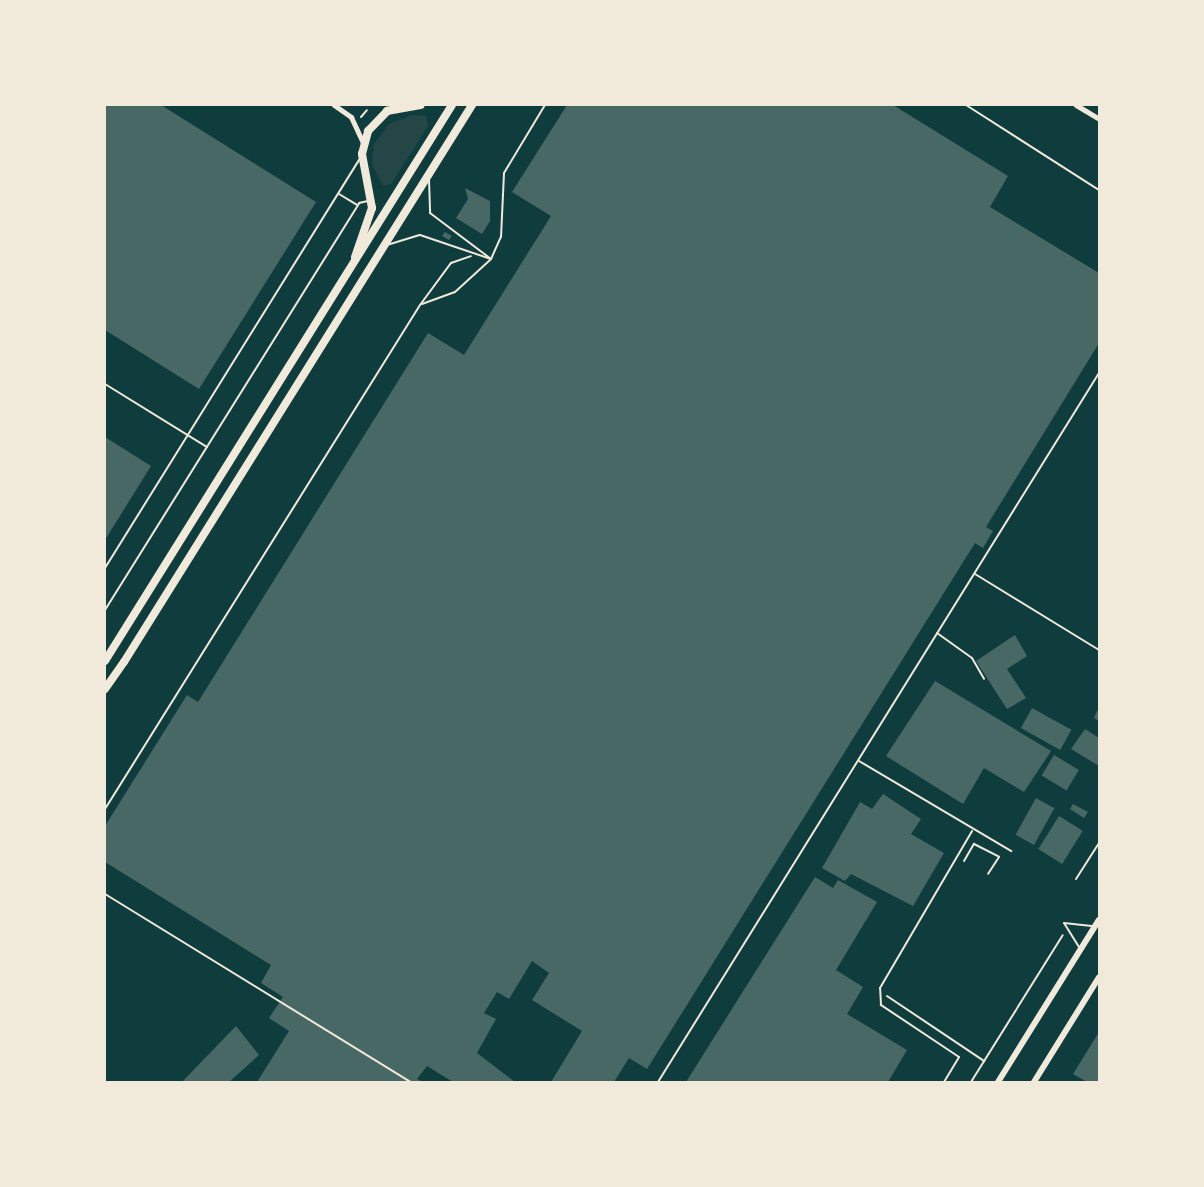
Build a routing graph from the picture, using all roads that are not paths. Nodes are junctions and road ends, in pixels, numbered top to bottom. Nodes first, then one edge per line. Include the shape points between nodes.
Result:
1 (334, 105) edge
2 (391, 105) edge
3 (420, 105) edge
4 (452, 105) edge
5 (472, 105) edge
6 (545, 105) edge
7 (966, 105) edge
8 (1076, 105) edge
9 (400, 107) junction
10 (1099, 119) edge
11 (363, 142) junction
12 (362, 154) junction
13 (429, 174) junction
14 (1099, 190) edge
15 (338, 193) junction
16 (357, 205) junction
17 (372, 207) junction
18 (384, 246) junction
19 (471, 256) junction
20 (491, 259) junction
21 (351, 268) junction
22 (420, 305) junction
23 (1099, 373) edge
24 (105, 384) edge
25 (188, 435) junction
26 (207, 447) junction
27 (105, 568) edge
28 (975, 574) junction
29 (105, 610) edge
30 (937, 633) junction
31 (1099, 650) edge
32 (105, 661) edge
33 (124, 662) junction
34 (984, 679) dead end
35 (105, 689) edge
36 (105, 696) edge
37 (860, 761) junction
38 (105, 809) edge
39 (972, 831) junction
40 (1099, 843) edge
41 (1011, 851) dead end
42 (1076, 879) dead end
43 (105, 894) edge
44 (1097, 923) edge
45 (1081, 949) junction
46 (1099, 978) edge
47 (411, 1082) edge
48 (658, 1082) edge
49 (944, 1082) edge
50 (998, 1082) edge
51 (1034, 1082) edge

1 - 11 street via 351,117
2 - 9 street
3 - 9 main road
4 - 21 main road
5 - 13 main road
6 - 20 lane via 504,172 501,237
7 - 14 lane
8 - 10 street
9 - 11 main road via 379,117
11 - 12 main road
12 - 15 lane
12 - 17 main road
13 - 18 main road
13 - 20 lane via 430,213
15 - 16 lane
15 - 25 lane
16 - 17 lane via 367,200
16 - 26 lane
17 - 21 main road
18 - 19 lane via 420,235
18 - 33 main road
19 - 20 lane
19 - 22 lane via 452,263
20 - 22 lane via 455,292
21 - 32 main road
22 - 38 lane
23 - 28 lane
24 - 25 lane
25 - 26 lane
25 - 27 lane
26 - 29 lane
28 - 30 lane
28 - 31 lane
30 - 34 lane via 972,657
30 - 37 lane
33 - 35 highway
33 - 36 street
37 - 39 lane
37 - 48 lane
39 - 41 lane
39 - 49 lane via 880,988 881,1005 959,1057
40 - 42 lane
43 - 47 lane
44 - 45 street
44 - 45 lane via 1064,923
45 - 50 street
46 - 51 street

